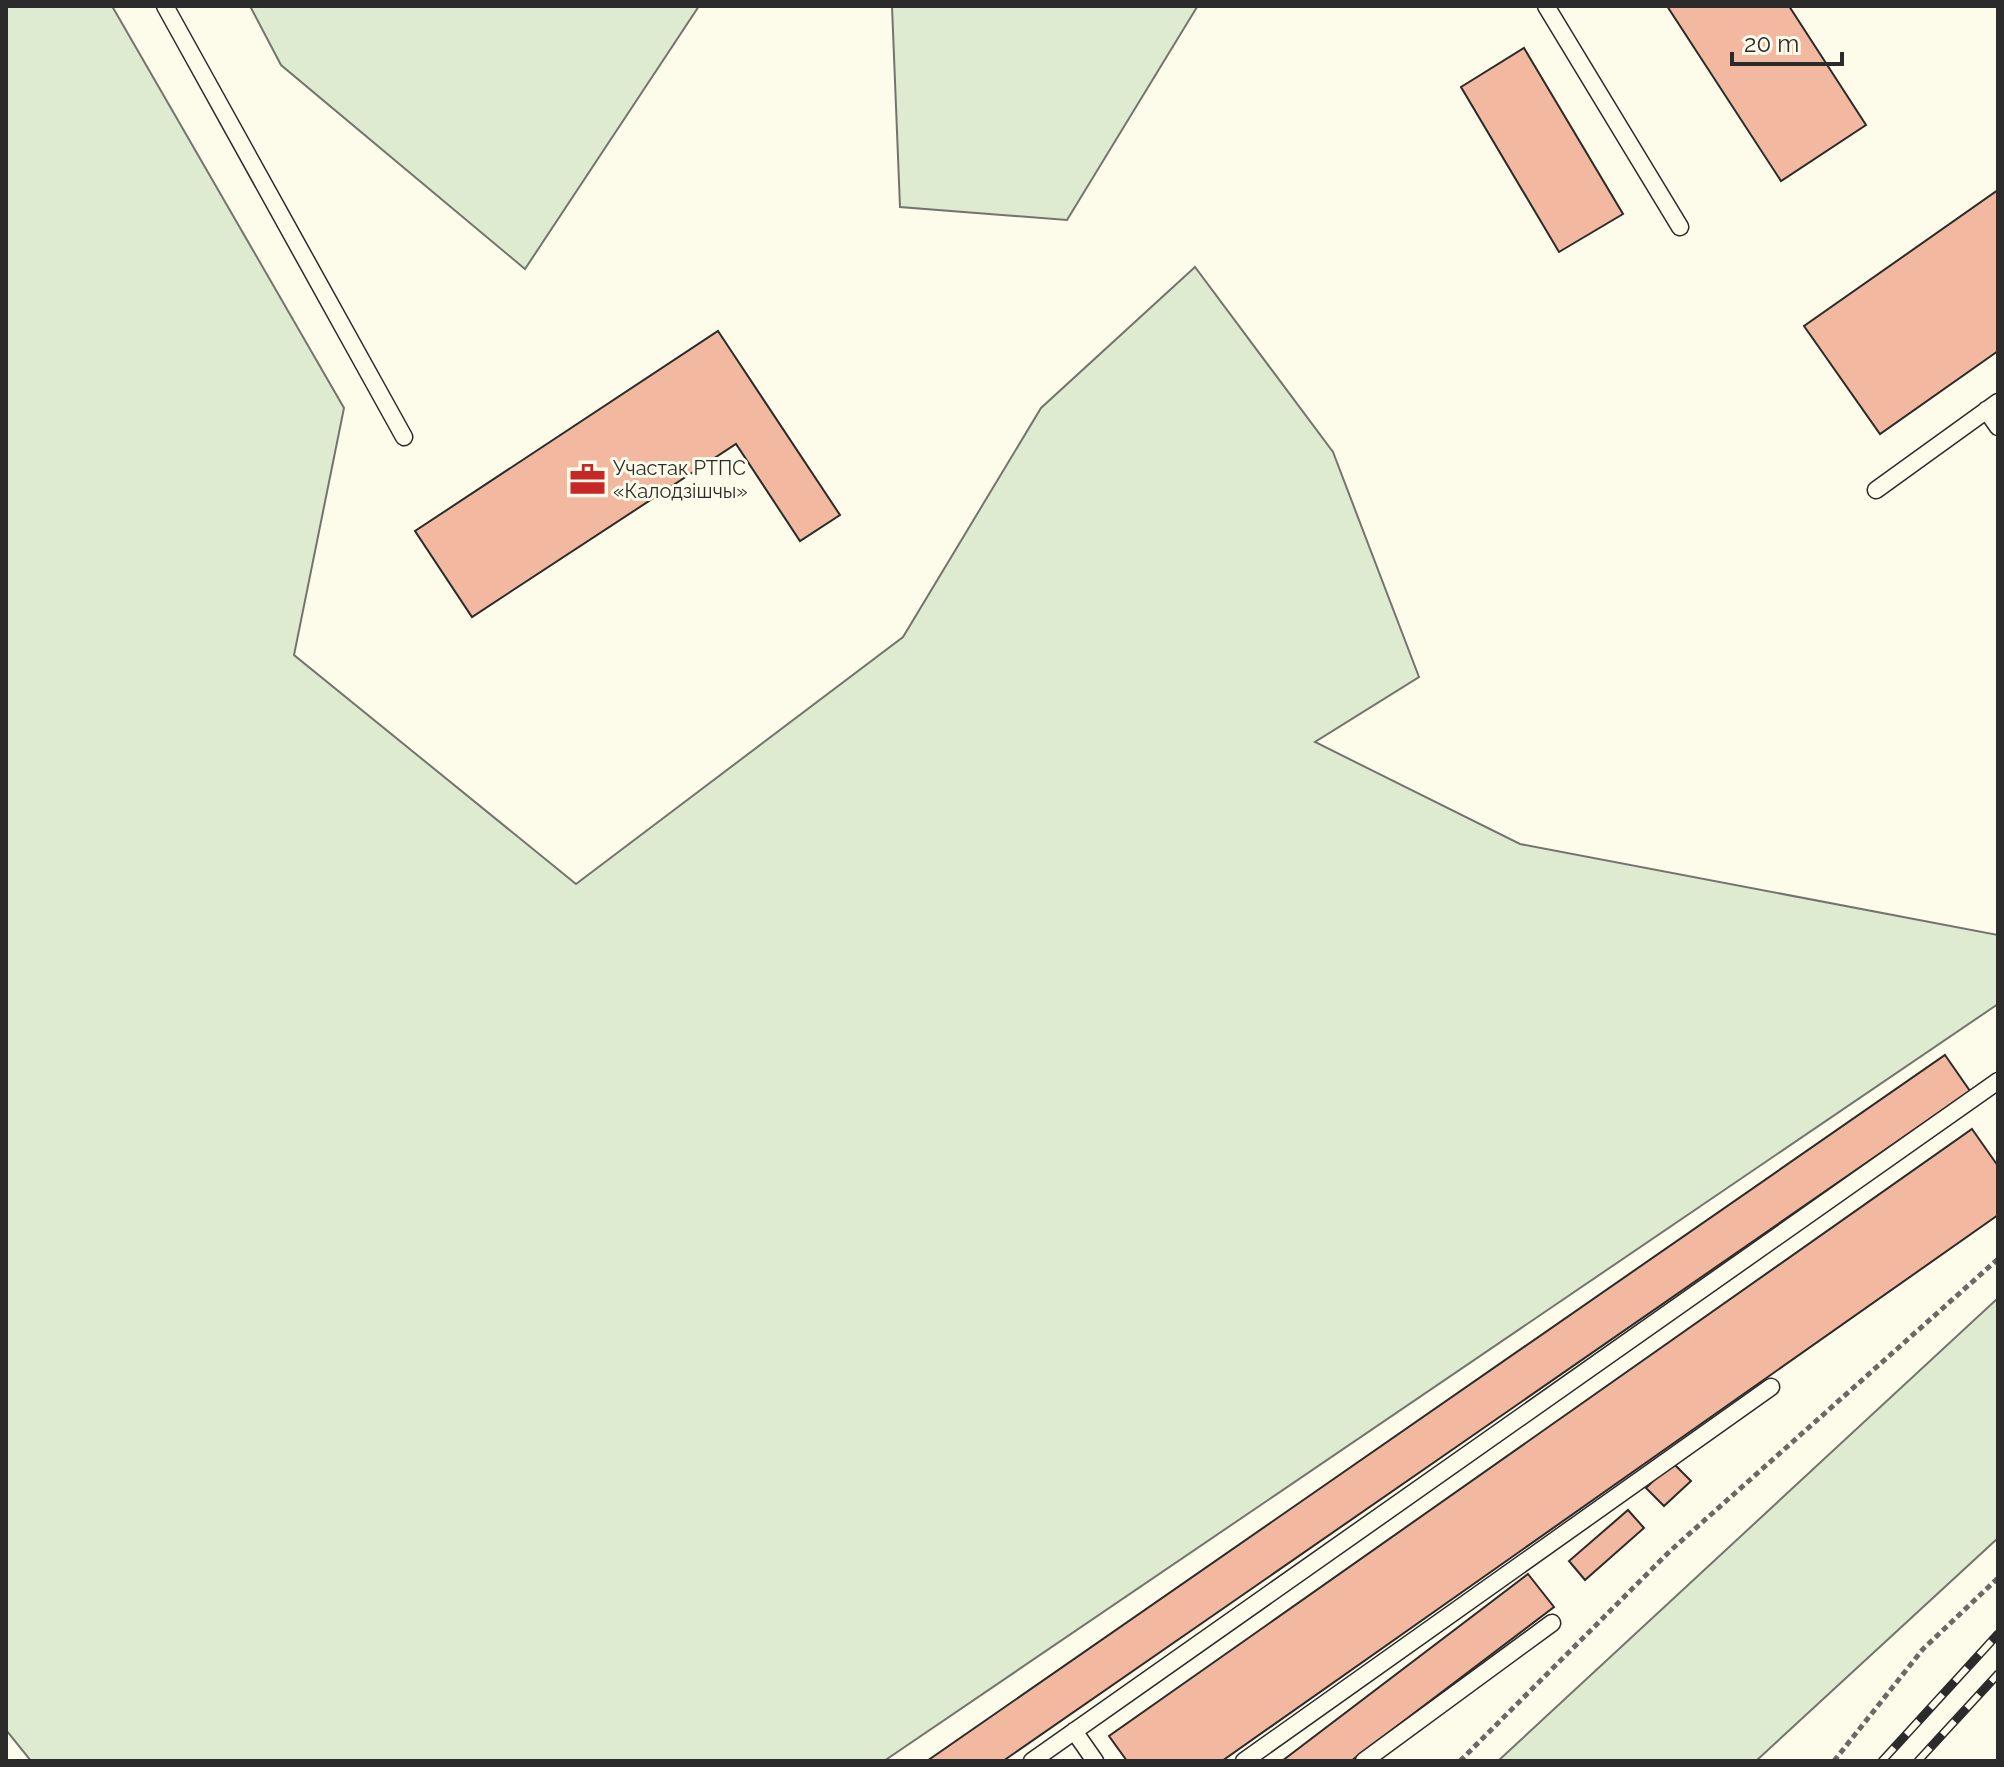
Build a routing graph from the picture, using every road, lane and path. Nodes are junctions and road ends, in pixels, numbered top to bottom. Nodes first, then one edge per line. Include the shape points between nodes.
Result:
1 (165, 6) edge
2 (1546, 6) edge
3 (1680, 227) dead end
4 (1992, 406) edge
5 (1998, 427) edge
6 (404, 437) dead end
7 (1876, 490) dead end
8 (1998, 1081) edge
9 (1998, 1259) edge
10 (1771, 1387) dead end
11 (1998, 1578) edge
12 (1552, 1623) dead end
13 (1074, 1731) junction
14 (1032, 1761) edge
15 (1095, 1761) edge
16 (1244, 1761) edge
17 (1364, 1761) edge
18 (1460, 1761) edge
19 (1834, 1761) edge

1 - 6 lane
2 - 3 lane
4 - 5 lane
4 - 7 lane
8 - 13 lane
9 - 18 path via 1670,1551
10 - 16 lane
11 - 19 path via 1923,1649
12 - 17 lane
13 - 14 lane
13 - 15 lane

